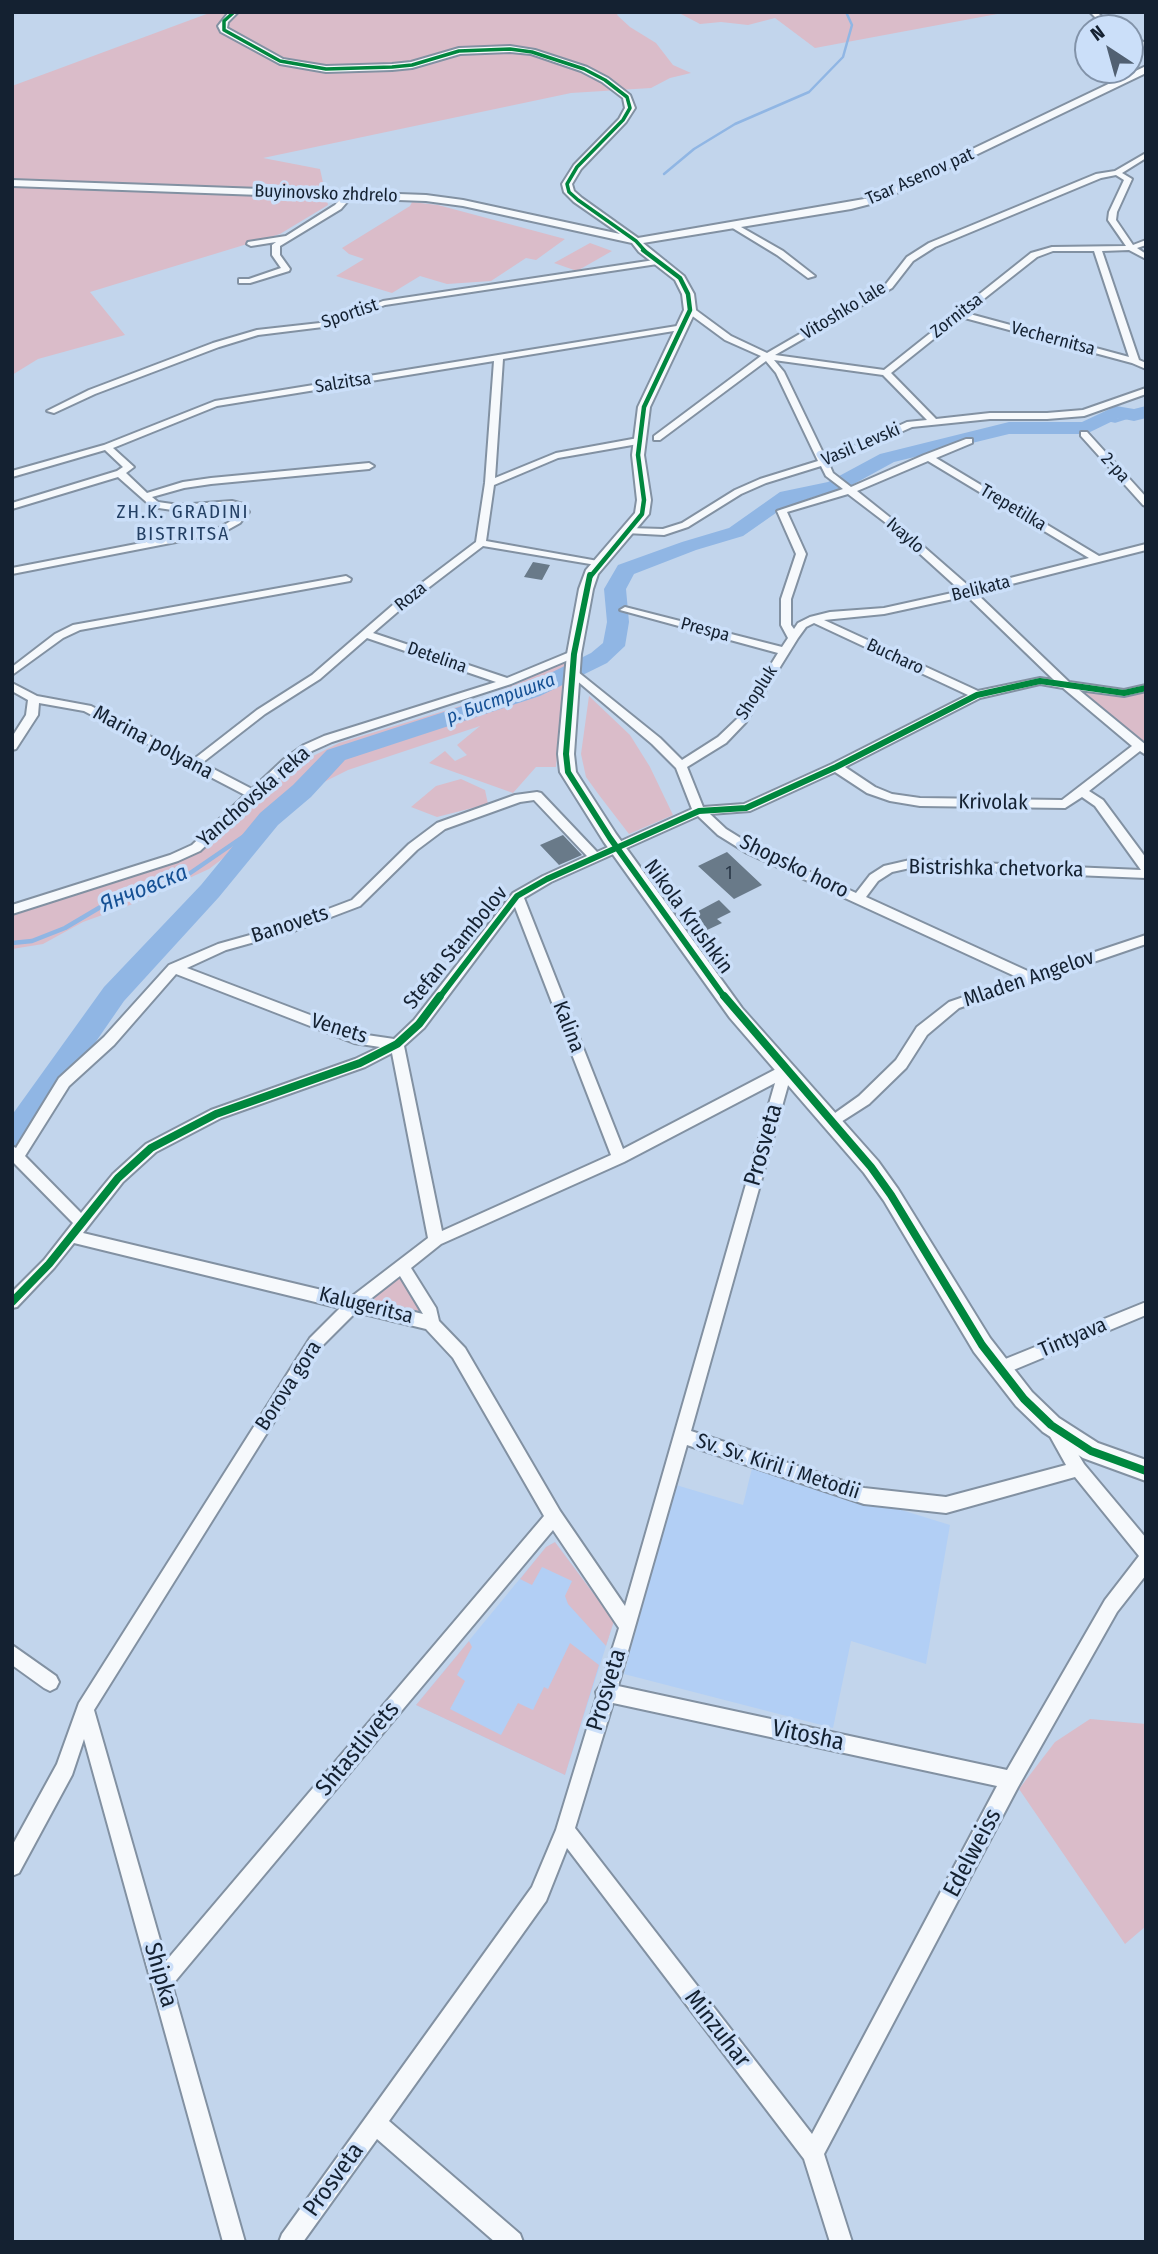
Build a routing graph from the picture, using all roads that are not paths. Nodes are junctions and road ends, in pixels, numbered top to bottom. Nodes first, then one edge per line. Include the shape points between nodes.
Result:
1 (234, 12) edge
2 (1146, 69) edge
3 (1146, 155) edge
4 (1117, 173) junction
5 (12, 183) edge
6 (349, 195) junction
7 (734, 225) junction
8 (285, 238) junction
9 (636, 241) junction
10 (1146, 242) edge
11 (251, 244) dead end
12 (1097, 247) junction
13 (1131, 248) junction
14 (1146, 257) edge
15 (661, 261) junction
16 (811, 276) dead end
17 (242, 281) dead end
18 (690, 310) junction
19 (959, 314) junction
20 (683, 327) junction
21 (767, 356) junction
22 (499, 358) junction
23 (1135, 360) junction
24 (1146, 366) edge
25 (886, 373) junction
26 (1146, 391) edge
27 (51, 411) dead end
28 (932, 420) junction
29 (1084, 434) dead end
30 (657, 438) dead end
31 (638, 441) junction
32 (969, 441) dead end
33 (107, 447) junction
34 (927, 457) junction
35 (824, 463) junction
36 (369, 466) dead end
37 (120, 473) junction
38 (12, 474) edge
39 (490, 483) junction
40 (851, 490) junction
41 (144, 497) junction
42 (1146, 503) edge
43 (12, 506) edge
44 (629, 531) junction
45 (481, 542) junction
46 (1146, 547) edge
47 (1098, 560) junction
48 (598, 564) junction
49 (12, 571) edge
50 (346, 579) dead end
51 (970, 592) junction
52 (625, 610) dead end
53 (814, 619) junction
54 (368, 635) junction
55 (793, 638) junction
56 (784, 651) junction
57 (574, 662) junction
58 (12, 672) edge
59 (507, 682) junction
60 (1065, 684) junction
61 (12, 686) edge
62 (1146, 689) edge
63 (977, 695) junction
64 (34, 699) junction
65 (12, 746) edge
66 (1142, 749) edge
67 (193, 765) junction
68 (681, 766) junction
69 (836, 767) junction
70 (1081, 791) junction
71 (252, 794) junction
72 (699, 811) junction
73 (617, 848) junction
74 (595, 858) junction
75 (1146, 867) edge
76 (1146, 874) edge
77 (517, 896) junction
78 (859, 898) junction
79 (12, 910) edge
80 (1146, 939) edge
81 (174, 968) junction
82 (1029, 977) junction
83 (397, 1044) junction
84 (785, 1071) junction
85 (833, 1122) junction
86 (16, 1154) edge
87 (619, 1158) junction
88 (81, 1222) junction
89 (71, 1236) junction
90 (436, 1240) junction
91 (402, 1266) junction
92 (12, 1302) edge
93 (355, 1303) junction
94 (1146, 1308) edge
95 (430, 1323) junction
96 (999, 1369) junction
97 (1051, 1425) junction
98 (683, 1436) junction
99 (1078, 1469) junction
100 (1146, 1471) edge
101 (554, 1517) junction
102 (1146, 1551) edge
103 (1146, 1561) edge
104 (628, 1626) junction
105 (12, 1654) edge
106 (50, 1682) dead end
107 (606, 1692) junction
108 (85, 1709) junction
109 (1011, 1780) junction
110 (565, 1830) junction
111 (12, 1866) edge
112 (162, 1981) junction
113 (375, 2123) junction
114 (813, 2153) junction
115 (234, 2242) edge
116 (290, 2242) edge
117 (512, 2242) edge
118 (841, 2242) edge

1 - 9 street via 222,26 228,33 266,55 306,67 393,67 459,51 510,49 547,56 605,80 626,97 630,108 567,184 578,200
2 - 7 street, Tsar Asenov pat via 874,200
3 - 4 street, Vitoshko lale
4 - 13 street via 1128,179 1128,184 1112,220
4 - 21 street, Vitoshko lale via 1099,176 932,245 910,259 889,286
5 - 6 street, Buyinovsko zhdrelo
6 - 8 street via 338,207
6 - 9 street, Buyinovsko zhdrelo via 463,203
7 - 9 street, Tsar Asenov pat
7 - 16 street
8 - 11 street
8 - 17 street via 276,251 286,269
9 - 15 street
10 - 13 street, Zornitsa
12 - 13 street, Zornitsa
12 - 19 street, Zornitsa via 1052,249 1034,255
12 - 23 street
13 - 14 street
15 - 18 street via 680,278
15 - 27 street, Sportist via 400,300 331,324 257,333
18 - 20 street, Nikola Krushkin
18 - 21 street via 729,338
19 - 23 street, Vechernitsa
19 - 25 street, Zornitsa
20 - 22 street, Salzitsa
20 - 31 street, Nikola Krushkin via 644,407
21 - 25 street
21 - 30 street, Vitoshko lale
21 - 35 street, Ivaylo via 780,372
22 - 33 street, Salzitsa via 215,404
22 - 39 street
23 - 24 street, Vechernitsa
25 - 28 street
26 - 28 street, Vasil Levski via 1084,413
28 - 35 street, Vasil Levski via 880,436
29 - 42 street, 2-ра
31 - 39 street via 556,456
31 - 44 street, Nikola Krushkin via 644,500 642,514
32 - 34 street, Vasil Levski
33 - 37 street via 129,467
33 - 38 street, Salzitsa
34 - 40 street, Vasil Levski
34 - 47 street, Trepetilka
35 - 40 street, Ivaylo via 829,474
35 - 44 street, Vasil Levski via 738,492 685,525 664,532
36 - 41 street via 211,481
37 - 41 street
37 - 43 street
39 - 45 street
40 - 51 street, Ivaylo
40 - 55 street, Vasil Levski via 782,511 801,554 786,599 786,625
41 - 49 street via 164,508 232,504 244,512 222,530
44 - 48 street, Nikola Krushkin
45 - 48 street
45 - 54 street, Roza
46 - 47 street, Belikata
47 - 51 street, Belikata
48 - 57 street, Nikola Krushkin via 586,589
50 - 58 street via 77,626
51 - 53 street, Belikata via 884,611
51 - 60 street, Ivaylo
52 - 56 street, Prespa
53 - 55 street, Shopluk via 802,625
53 - 63 street, Bucharo
54 - 59 street, Detelina
54 - 67 street, Roza
55 - 56 street, Shopluk
56 - 68 street, Shopluk via 742,720 722,740
57 - 59 street, Yanchovska reka
57 - 68 street, Shopsko horo
57 - 73 street, Nikola Krushkin via 568,772
59 - 71 street, Yanchovska reka via 328,739 287,763
60 - 62 street, Stefan Stambolov via 1124,693
60 - 63 street, Stefan Stambolov via 1040,681
60 - 66 street, Ivaylo
61 - 64 street, Marina polyana
63 - 69 street, Stefan Stambolov
64 - 65 street via 32,715
64 - 67 street, Marina polyana via 87,708
66 - 70 street, Krivolak
67 - 71 street, Marina polyana
68 - 72 street, Shopsko horo
69 - 70 street, Krivolak via 871,790 920,802 1065,804
69 - 72 street, Stefan Stambolov via 746,808
70 - 75 street via 1100,803
71 - 79 street, Yanchovska reka via 196,848
72 - 73 street, Stefan Stambolov
72 - 78 street, Shopsko horo via 751,850
73 - 74 street, Stefan Stambolov
73 - 84 street, Nikola Krushkin via 736,1013
74 - 77 street, Stefan Stambolov
74 - 81 street, Banovets via 537,796 519,798 441,827 356,903 222,947
76 - 78 street, Bistrishka chetvorka via 910,864 874,878
77 - 83 street, Stefan Stambolov via 419,1024
77 - 87 street, Kalina
78 - 82 street, Shopsko horo
80 - 82 street, Mladen Angelov
81 - 83 street, Venets via 359,1039
81 - 86 street, Banovets via 109,1041 64,1082
82 - 85 street, Mladen Angelov via 954,1005 922,1031 901,1064
83 - 88 street, Stefan Stambolov via 360,1063 186,1128 151,1148
83 - 90 street, Venets
84 - 85 street, Nikola Krushkin
84 - 87 street, Borova gora
84 - 98 street, Prosveta
85 - 96 street, Nikola Krushkin via 891,1195
86 - 88 street
87 - 90 street, Borova gora
88 - 89 street, Stefan Stambolov
89 - 92 street, Stefan Stambolov
89 - 93 street, Kalugeritsa
90 - 91 street, Borova gora
91 - 93 street, Borova gora
91 - 95 street via 431,1313
93 - 95 street, Kalugeritsa
93 - 108 street, Borova gora via 315,1343
94 - 96 street, Tintyava
95 - 101 street, Kalugeritsa via 459,1353
96 - 97 street, Nikola Krushkin
97 - 99 street
97 - 100 street, Nikola Krushkin via 1091,1451
98 - 99 street, Sv. Sv. Kiril i Metodii via 864,1496 946,1505
98 - 104 street, Prosveta
99 - 102 street
101 - 104 street, Kalugeritsa
101 - 112 street, Shtastlivets
103 - 109 street, Edelweiss via 1111,1606
104 - 107 street, Prosveta
105 - 106 street
107 - 109 street, Vitosha
107 - 110 street, Prosveta
108 - 111 street, Borova gora via 65,1768
108 - 112 street, Shipka
109 - 114 street, Edelweiss
110 - 113 street, Prosveta via 539,1894
110 - 114 street, Minzuhar
112 - 115 street, Shipka
113 - 116 street, Prosveta
113 - 117 street
114 - 118 street, Minzuhar

